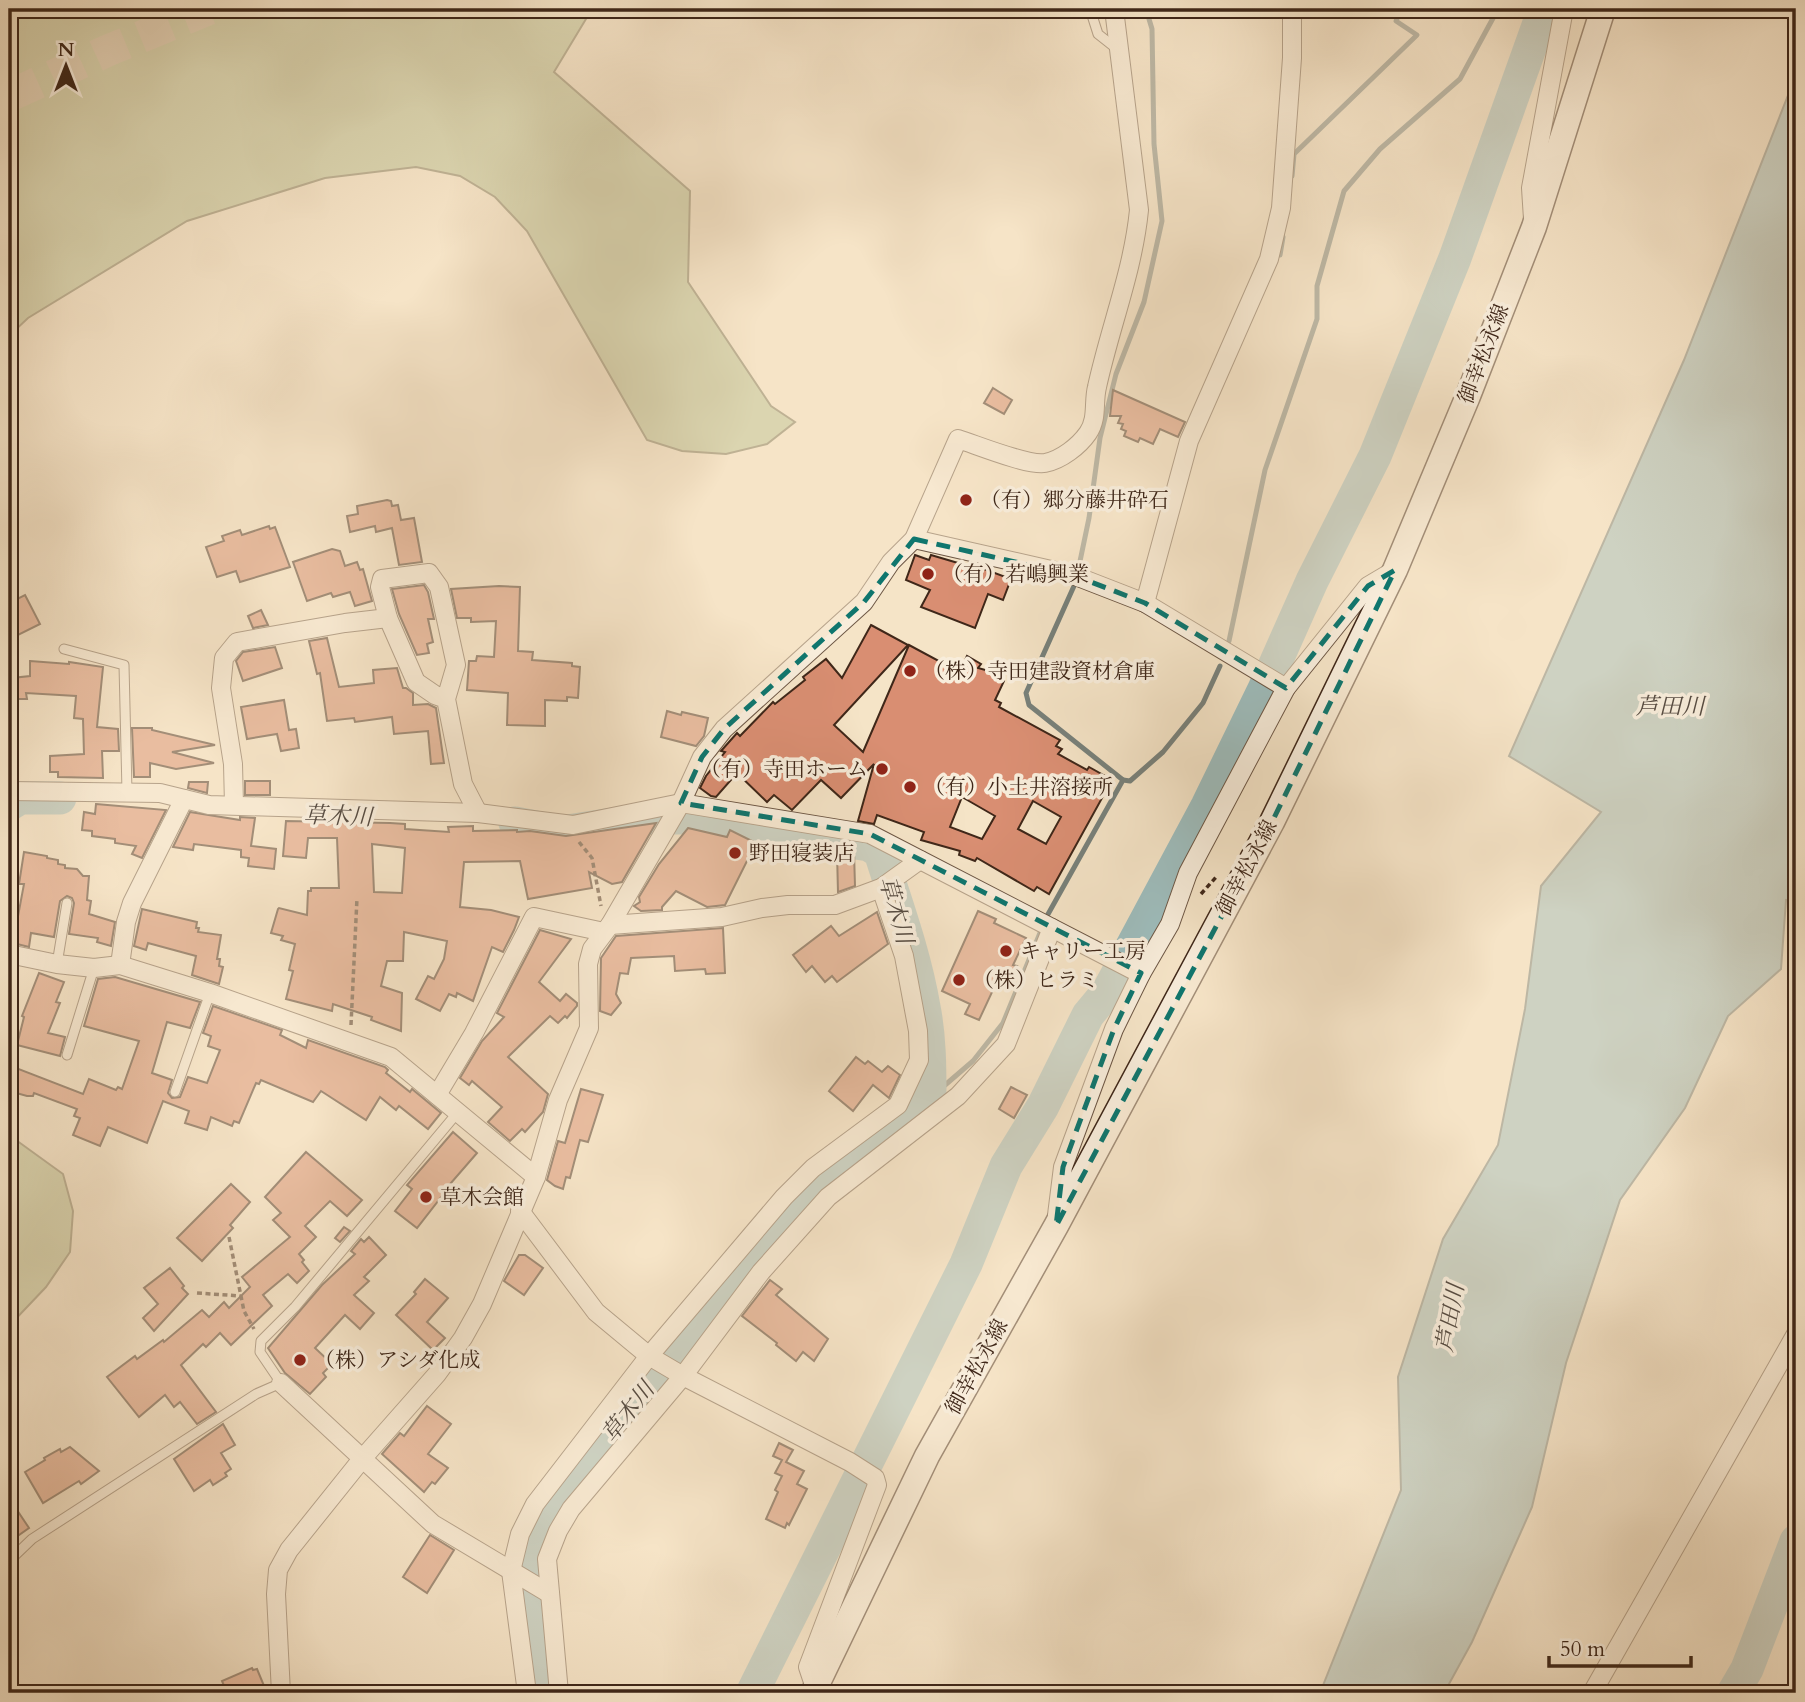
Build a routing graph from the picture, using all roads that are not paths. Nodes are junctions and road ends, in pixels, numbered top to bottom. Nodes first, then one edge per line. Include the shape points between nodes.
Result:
1 (1090, 9) edge
2 (1114, 9) edge
3 (1292, 9) edge
4 (1564, 9) edge
5 (1603, 9) edge
6 (1118, 50) junction
7 (1534, 227) junction
8 (914, 539) junction
9 (1395, 570) junction
10 (1145, 603) junction
11 (388, 618) junction
12 (64, 649) dead end
13 (1282, 686) junction
14 (446, 699) junction
15 (9, 791) edge
16 (127, 792) junction
17 (182, 803) junction
18 (234, 805) junction
19 (478, 813) junction
20 (676, 813) junction
21 (920, 860) junction
22 (888, 884) junction
23 (67, 903) dead end
24 (1046, 925) junction
25 (607, 928) junction
26 (9, 954) edge
27 (57, 964) junction
28 (120, 965) junction
29 (1128, 967) junction
30 (94, 968) junction
31 (210, 993) junction
32 (67, 1055) dead end
33 (175, 1092) dead end
34 (437, 1095) junction
35 (458, 1112) junction
36 (536, 1177) junction
37 (520, 1211) junction
38 (1056, 1226) junction
39 (1796, 1334) edge
40 (653, 1359) junction
41 (679, 1374) junction
42 (281, 1383) junction
43 (362, 1459) junction
44 (9, 1561) edge
45 (514, 1573) junction
46 (545, 1592) junction
47 (814, 1691) edge
48 (281, 1693) edge
49 (527, 1693) edge
50 (559, 1693) edge
51 (1592, 1693) edge

1 - 6 lane via 1098,34
2 - 6 street
3 - 10 street via 1281,208 1269,259 1189,441
4 - 7 street via 1531,188
5 - 7 main road, 御幸松永線
6 - 8 street via 1139,210 1136,243 1096,390 1096,416 1088,434 1063,457 1044,463 958,439
7 - 9 main road, 御幸松永線
8 - 10 street via 1073,575
8 - 20 street via 891,562 864,602 724,729 702,757
9 - 13 street via 1367,586
9 - 38 main road, 御幸松永線 via 1272,822
10 - 13 street
11 - 14 street via 416,682
11 - 14 street via 380,587 383,579 429,573 439,587 456,665
11 - 18 street via 237,642 225,659 220,688 233,764
12 - 16 lane via 124,665
13 - 29 street via 1188,873 1170,924
14 - 19 street via 463,784
15 - 16 street
16 - 17 street via 160,793
17 - 18 street
17 - 28 street via 132,903
18 - 19 street
19 - 20 street via 573,824
20 - 21 street via 870,834
20 - 25 street
21 - 22 street
21 - 24 street
22 - 25 street via 835,905 788,905 722,917
22 - 40 street via 918,1031 919,1059 898,1105 813,1168 784,1197
23 - 27 lane
24 - 29 street
24 - 41 street via 1006,1044 958,1096 828,1197
25 - 34 street via 534,918
25 - 36 street via 588,964 589,1028 558,1100
26 - 27 street
27 - 30 street
28 - 30 street
28 - 31 street
29 - 38 street via 1114,1029 1063,1167
30 - 32 lane
31 - 33 lane
31 - 34 street via 391,1057
34 - 35 street
35 - 36 street
35 - 42 lane via 295,1307 261,1341 260,1352
36 - 37 street
37 - 40 street via 596,1312
37 - 43 street via 463,1338
38 - 47 main road, 御幸松永線 via 926,1457
39 - 51 street
40 - 41 street
40 - 45 street via 534,1504 520,1534
41 - 46 street via 571,1509 547,1559
41 - 47 street via 875,1478 877,1485 808,1667
42 - 43 street
42 - 44 lane via 256,1394 44,1532
43 - 45 street via 433,1524
43 - 48 street via 278,1570
45 - 46 street
45 - 49 street
46 - 50 street

